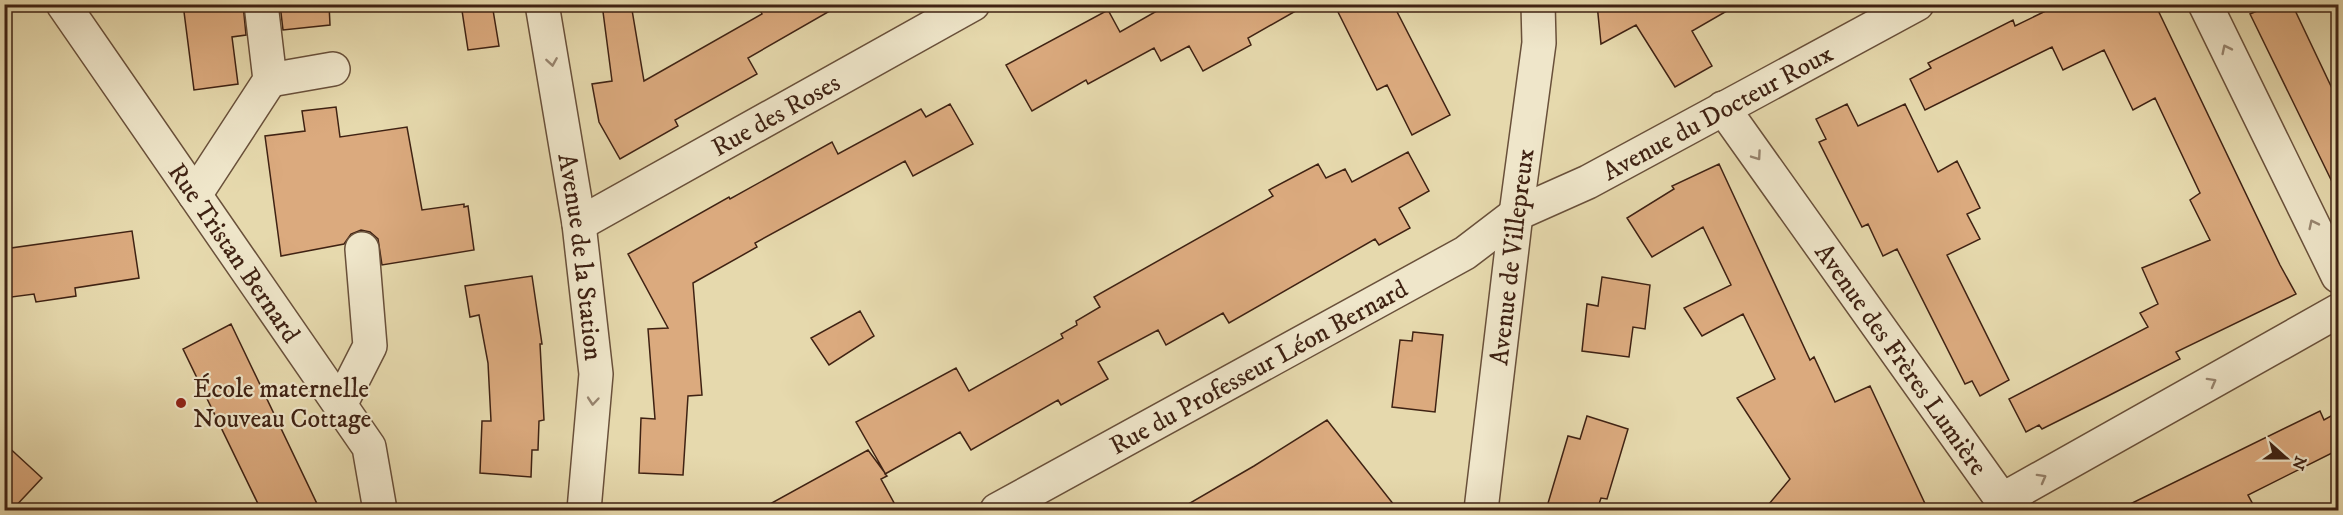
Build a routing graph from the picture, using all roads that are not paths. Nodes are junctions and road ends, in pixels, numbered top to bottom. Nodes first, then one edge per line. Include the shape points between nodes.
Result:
1 (63, 4) edge
2 (261, 4) edge
3 (542, 4) edge
4 (974, 4) edge
5 (1538, 4) edge
6 (1917, 4) edge
7 (2205, 4) edge
8 (333, 69) dead end
9 (270, 80) junction
10 (1724, 108) junction
11 (195, 195) junction
12 (1516, 214) junction
13 (579, 224) junction
14 (362, 249) dead end
15 (2338, 276) edge
16 (2338, 311) edge
17 (340, 405) junction
18 (1995, 505) edge
19 (380, 510) edge
20 (584, 510) edge
21 (997, 510) edge
22 (1481, 510) edge

1 - 11 street, Rue Tristan Bernard
2 - 9 street
3 -> 13 street, Avenue de la Station
4 - 13 street, Rue des Roses
5 - 12 street, Avenue de Villepreux via 1539,43
6 - 10 street, Avenue du Docteur Roux
15 -> 7 street
8 - 9 street
9 - 11 street
10 - 12 street, Avenue du Docteur Roux via 1588,182
10 -> 18 street, Avenue des Frères Lumière
11 - 17 street, Rue Tristan Bernard
12 - 21 street, Rue du Professeur Léon Bernard via 1465,253
12 - 22 street, Avenue de Villepreux
13 -> 20 street, Avenue de la Station via 596,374
14 - 17 street via 370,346
18 -> 16 street, Avenue des Frères Lumière
17 - 19 street, Rue Tristan Bernard via 369,447

